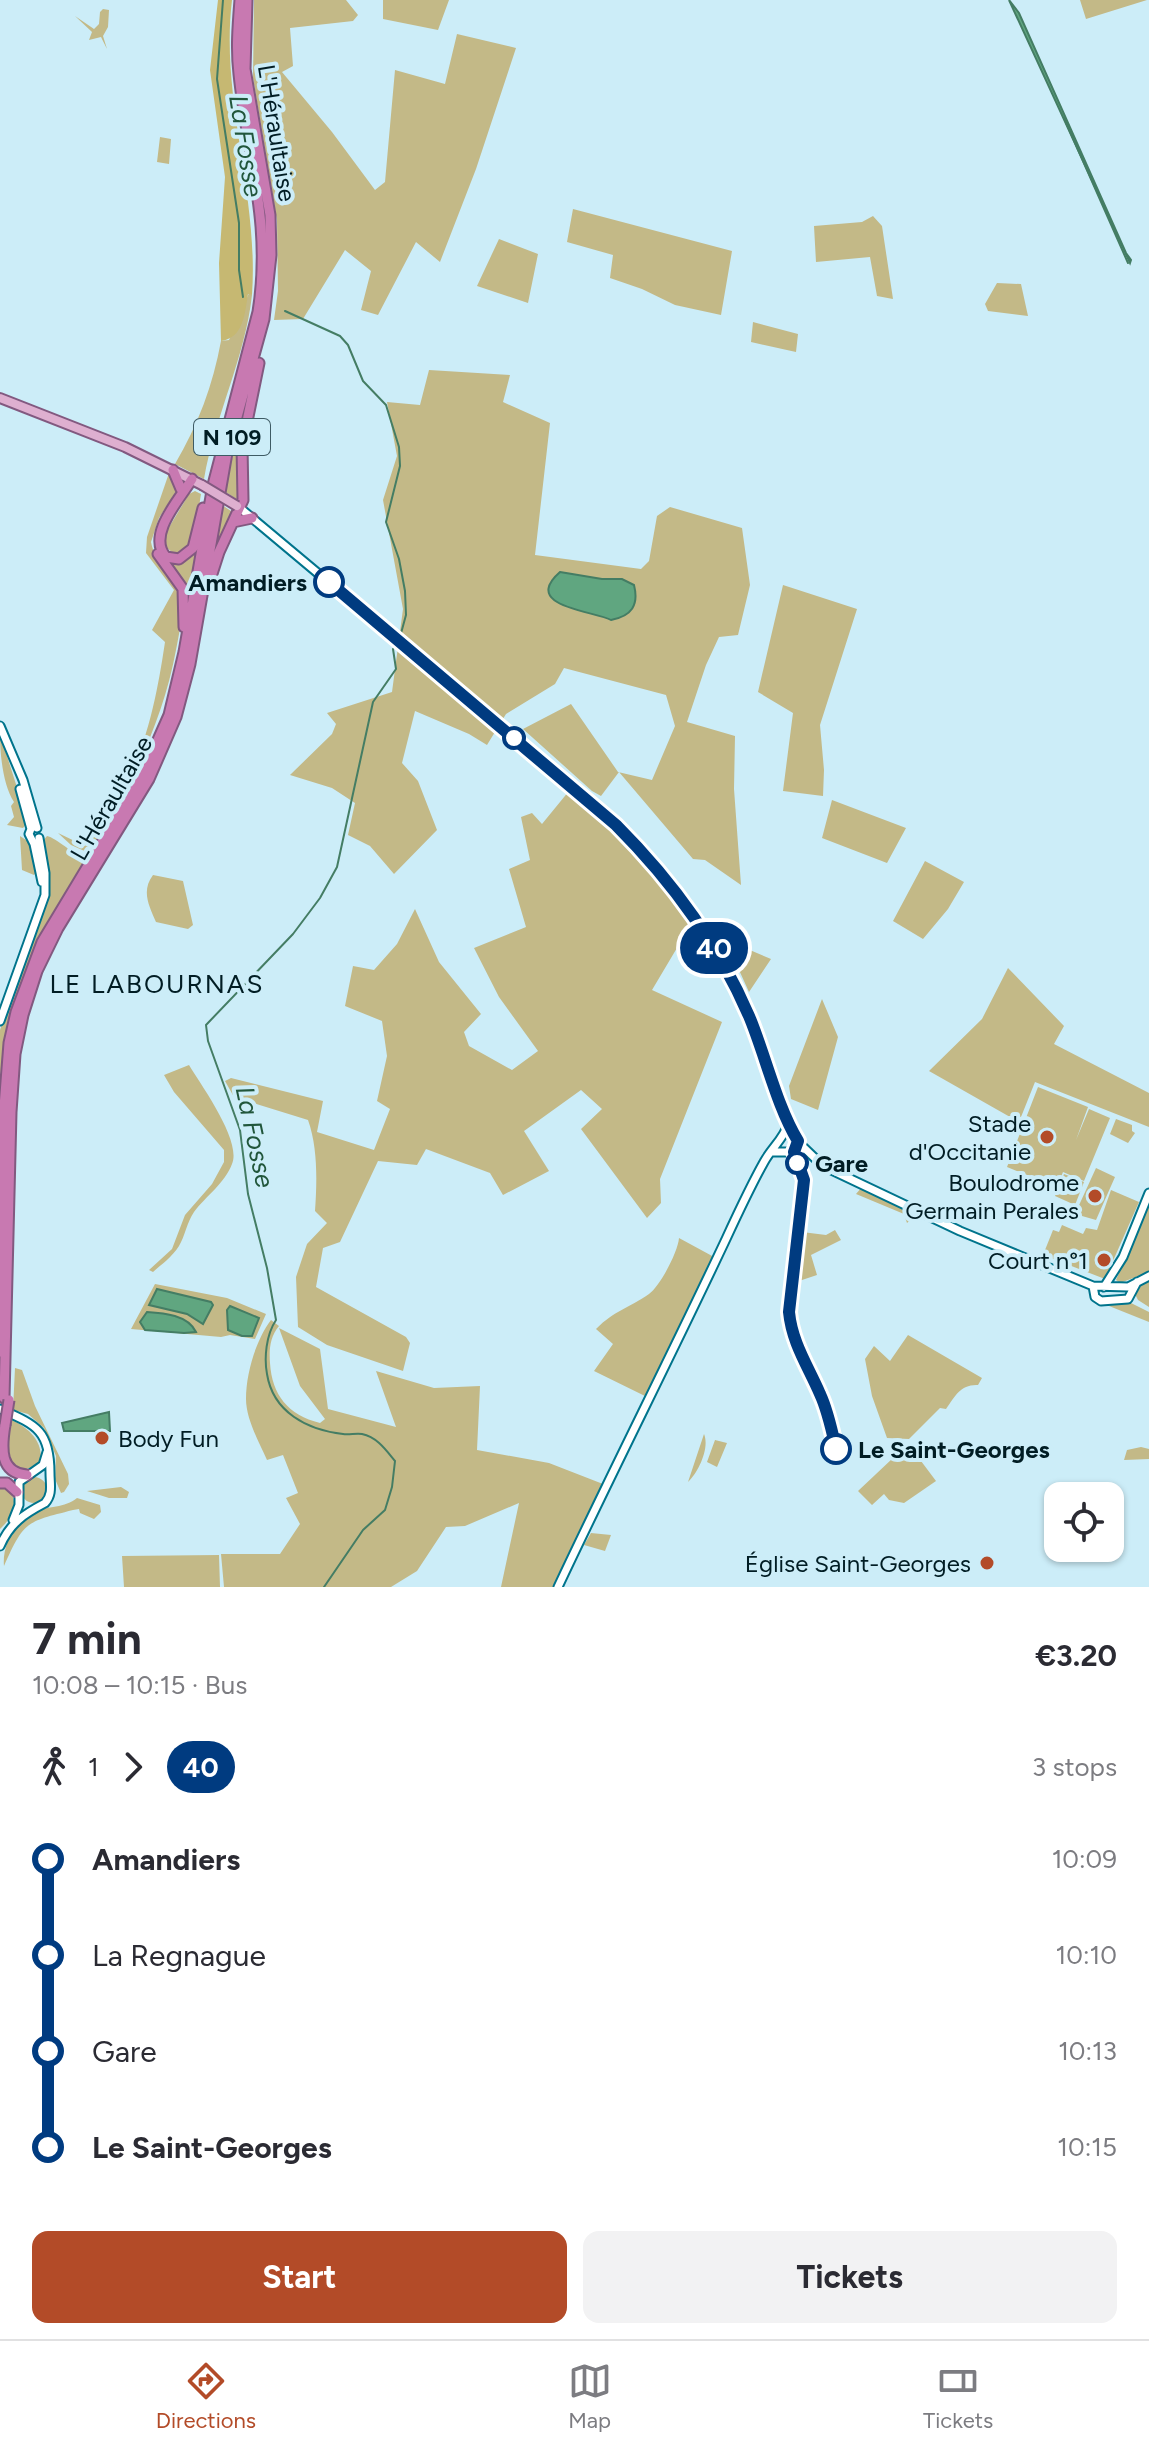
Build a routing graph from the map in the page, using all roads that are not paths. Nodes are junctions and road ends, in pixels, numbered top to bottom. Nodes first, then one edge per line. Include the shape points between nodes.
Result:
1 (240, 0) edge
2 (247, 0) edge
3 (257, 159) junction
4 (0, 398) edge
5 (173, 470) junction
6 (196, 481) junction
7 (182, 492) junction
8 (238, 507) junction
9 (252, 518) junction
10 (233, 522) junction
11 (190, 664) junction
12 (142, 776) junction
13 (34, 829) junction
14 (98, 855) junction
15 (92, 866) junction
16 (0, 1021) edge
17 (789, 1122) junction
18 (785, 1135) junction
19 (779, 1143) junction
20 (797, 1143) junction
21 (772, 1152) junction
22 (784, 1152) junction
23 (3, 1153) junction
24 (1149, 1193) edge
25 (0, 1199) edge
26 (1149, 1276) edge
27 (1101, 1288) junction
28 (1130, 1289) junction
29 (0, 1352) edge
30 (0, 1409) edge
31 (2, 1423) edge
32 (44, 1438) junction
33 (30, 1474) junction
34 (0, 1483) edge
35 (51, 1486) junction
36 (18, 1495) junction
37 (34, 1507) junction
38 (0, 1540) edge
39 (0, 1546) edge
40 (558, 1587) edge

1 - 3 highway, L'Héraultaise / N 109 via 238,70
2 - 3 highway, L'Héraultaise / N 109 via 245,69
3 - 7 highway via 260,225 254,316 195,545 185,557 173,560 160,551 159,538
3 - 8 highway via 272,215 274,269 242,446 243,500
3 - 11 highway, L'Héraultaise / N 109 via 270,215 269,283 222,479
3 - 12 highway, L'Héraultaise / N 109 via 264,254 258,312 216,473 174,697
4 - 5 main road
5 - 6 main road
5 - 7 highway
6 - 7 highway
6 - 8 main road, bridge
7 - 12 highway via 158,525 154,543 183,589 183,635 166,715
8 - 9 street
8 - 10 highway
9 - 10 highway
9 - 17 street via 591,802 650,860 700,924 729,975
10 - 11 highway via 209,581
11 - 14 highway, L'Héraultaise / N 109 via 158,762
12 - 14 highway, L'Héraultaise / N 109
13 - 13 street via 23,780 0,726
13 - 16 street via 29,834 35,838 46,886
14 - 15 highway, L'Héraultaise / N 109
15 - 23 highway, L'Héraultaise / N 109 via 42,942 16,1012 6,1074
15 - 31 highway, L'Héraultaise / N 109, bridge via 37,971 20,1030 11,1112 7,1399
17 - 18 street
17 - 20 street
18 - 19 street
18 - 20 street
19 - 21 street
19 - 22 street
20 - 22 street via 792,1153
20 - 27 street via 823,1166
21 - 22 street
21 - 40 street
23 - 25 highway
23 - 29 highway, L'Héraultaise / N 109
24 - 27 street via 1135,1232
26 - 28 street
27 - 28 street
27 - 28 street via 1095,1297 1101,1301 1128,1299
30 - 32 street via 28,1422
31 - 33 highway, L'Héraultaise via 5,1466
32 - 33 street via 46,1459
32 - 35 street via 50,1451
33 - 35 street via 43,1475
33 - 36 street via 19,1482
34 - 36 highway
35 - 37 street via 48,1499
36 - 37 street
36 - 38 street via 15,1517
37 - 39 street via 15,1522

